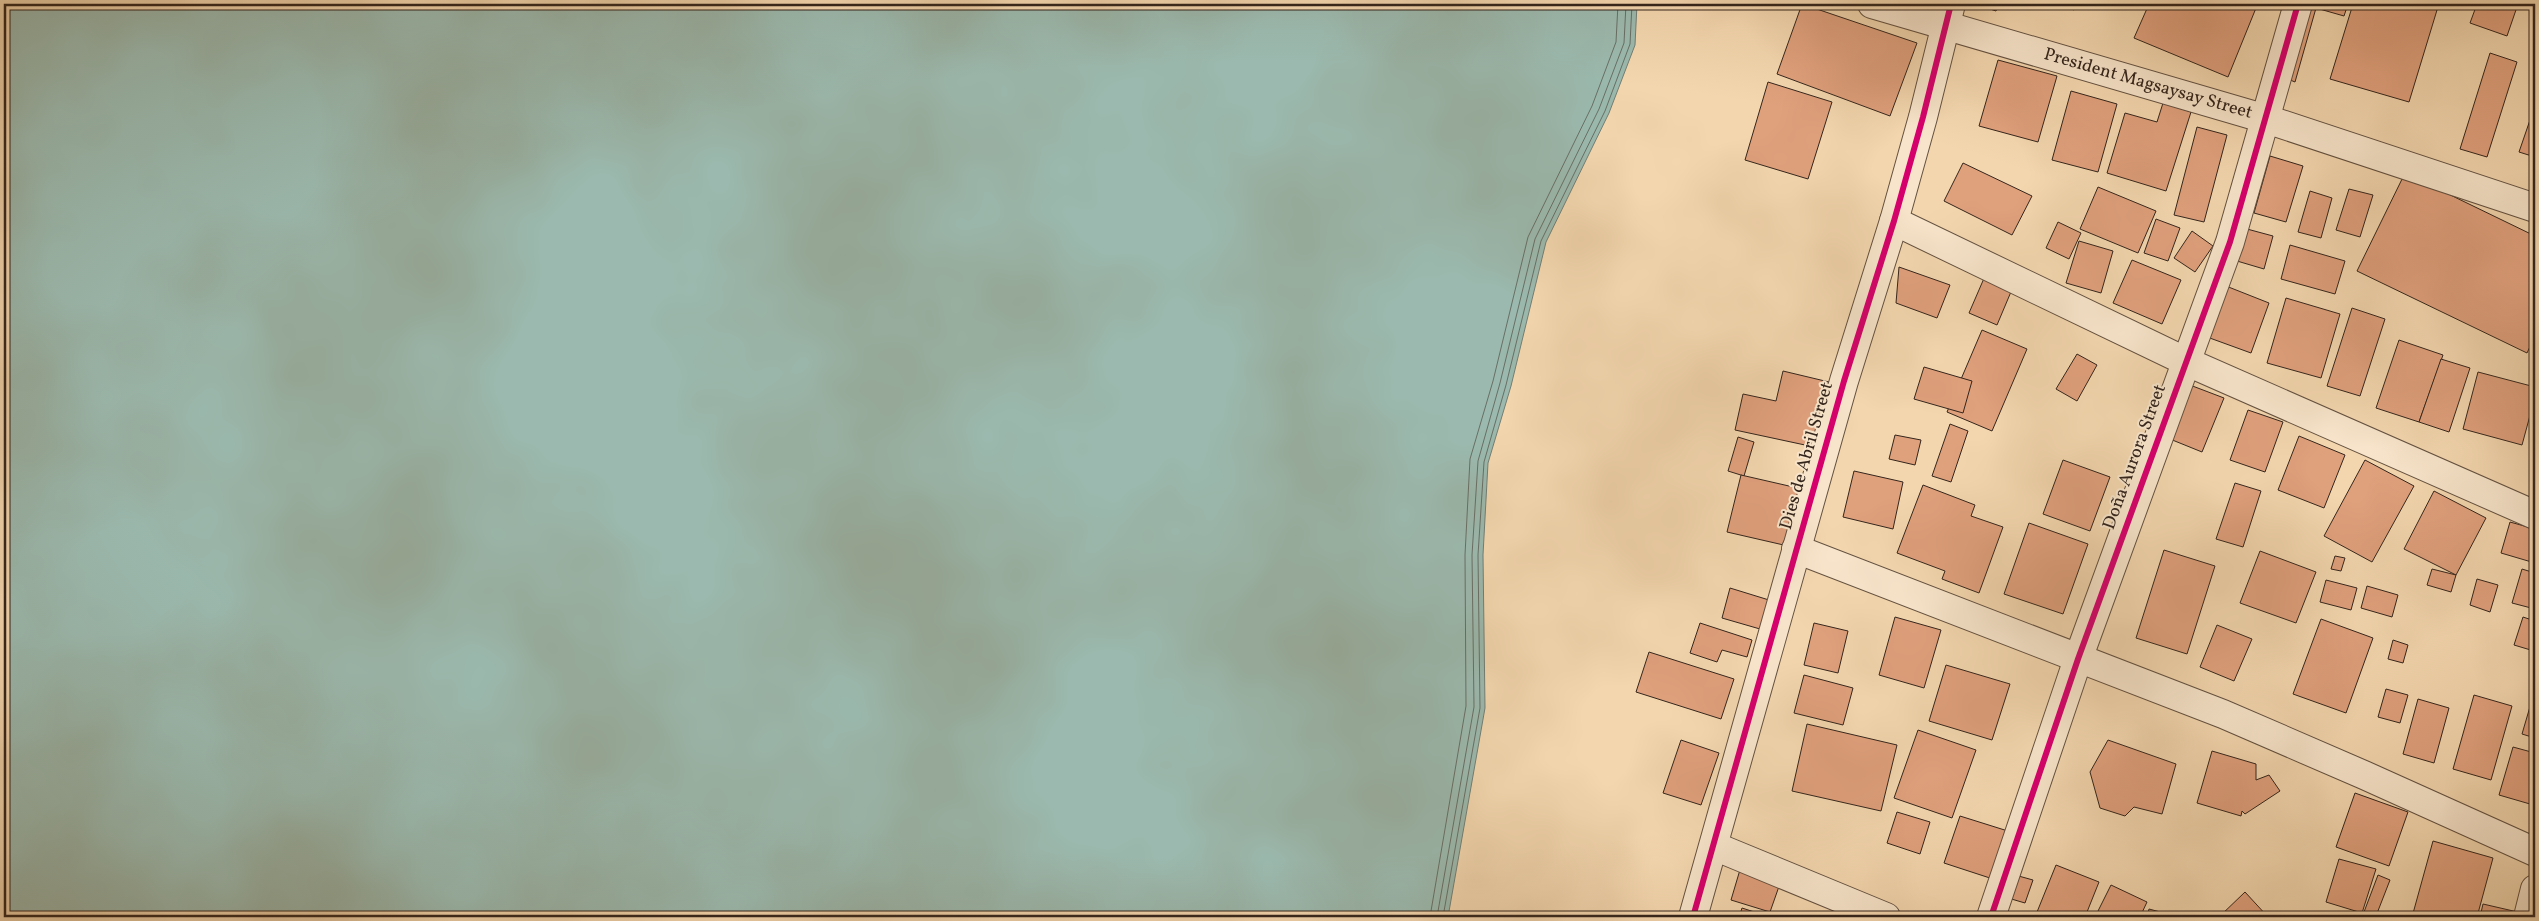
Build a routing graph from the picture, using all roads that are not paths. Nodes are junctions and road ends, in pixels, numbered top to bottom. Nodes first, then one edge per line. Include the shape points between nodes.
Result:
1 (1872, 4) edge
2 (2298, 4) edge
3 (1948, 14) edge
4 (2266, 119) junction
5 (2535, 208) edge
6 (1894, 221) junction
7 (2185, 361) junction
8 (2535, 515) edge
9 (1796, 549) junction
10 (2078, 659) junction
11 (1714, 846) junction
12 (2535, 852) edge
13 (2535, 889) edge
14 (1693, 917) edge
15 (1886, 917) edge
16 (1991, 917) edge
17 (2528, 917) edge

1 - 3 street, President Magsaysay Street
2 - 4 street, Doña Aurora Street
3 - 4 street, President Magsaysay Street
3 - 6 street, Dies de Abril Street
4 - 5 street, President Magsaysay Street
4 - 7 street, Doña Aurora Street via 2230,242
6 - 7 street
6 - 9 street, Dies de Abril Street
7 - 8 street
7 - 10 street, Doña Aurora Street
9 - 10 street
9 - 11 street, Dies de Abril Street
10 - 12 street via 2223,714
10 - 16 street, Doña Aurora Street
11 - 14 street, Dies de Abril Street
11 - 15 street
13 - 17 street

